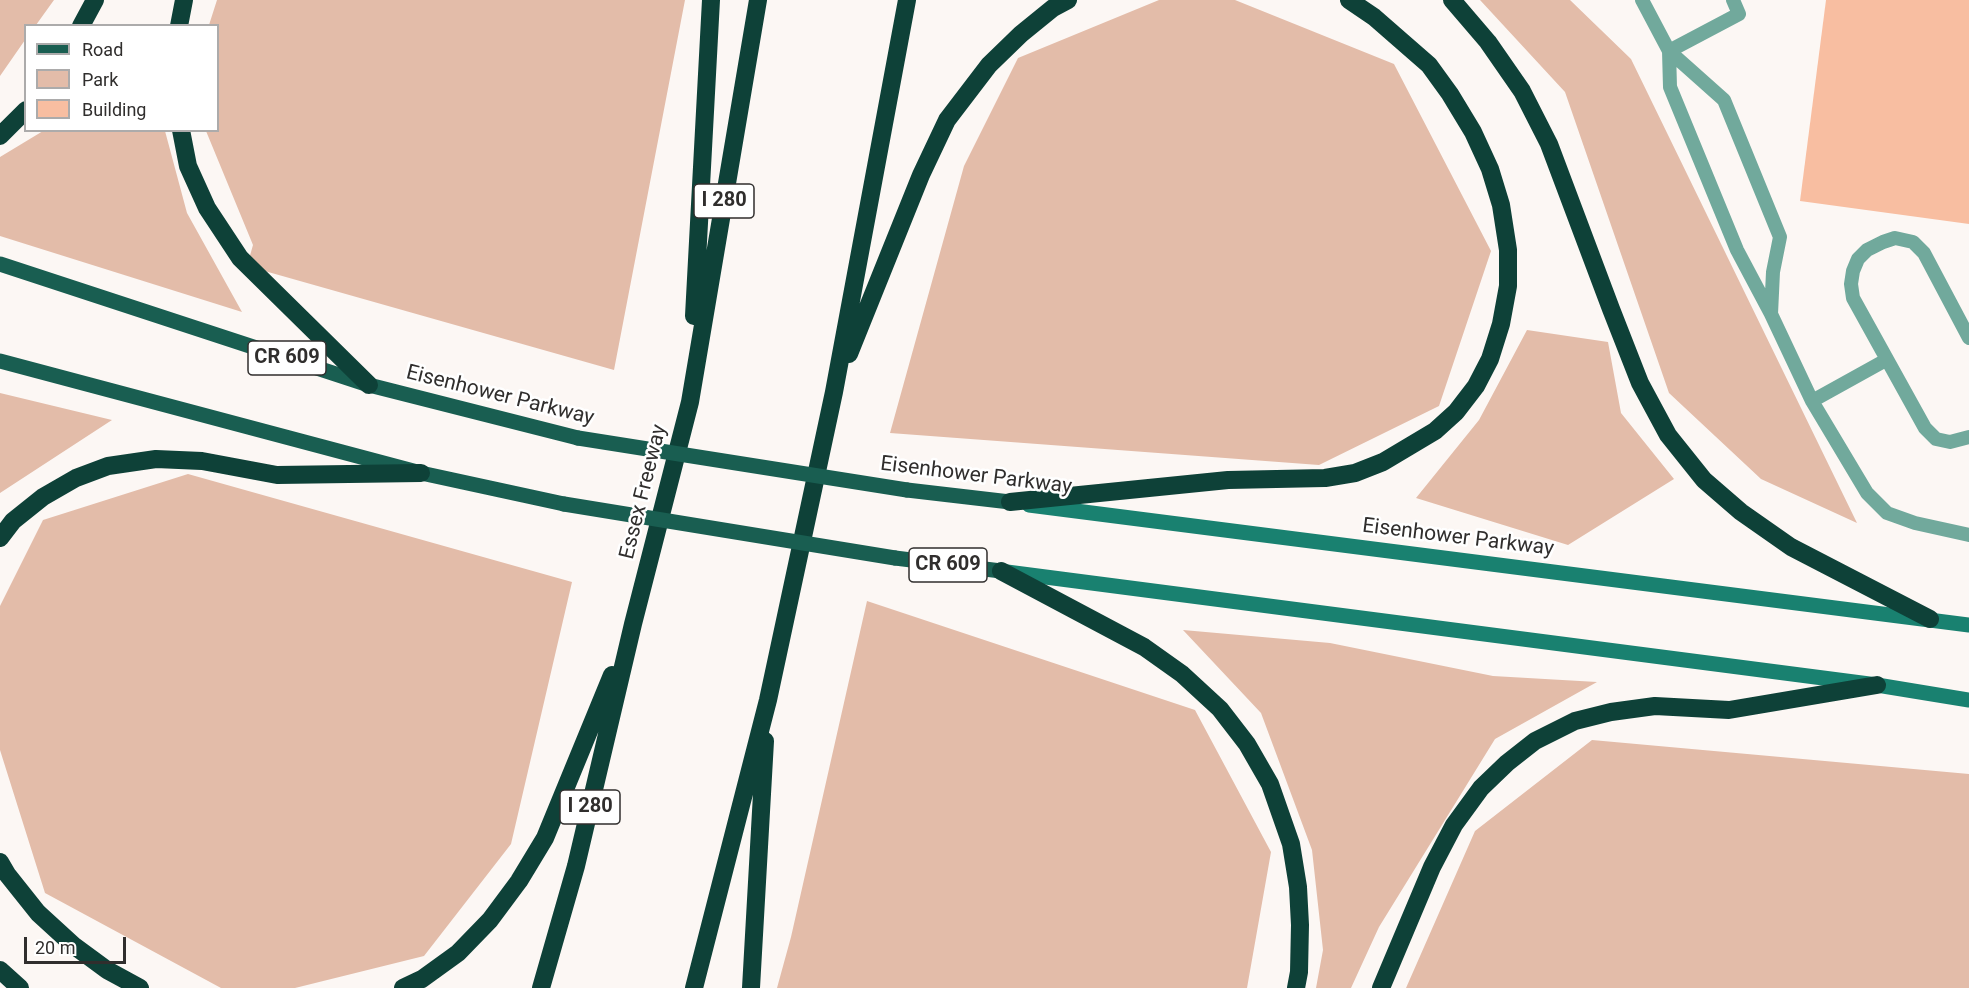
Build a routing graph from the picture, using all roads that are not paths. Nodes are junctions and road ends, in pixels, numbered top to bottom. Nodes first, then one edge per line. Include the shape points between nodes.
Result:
1 (95, 0) edge
2 (184, 0) edge
3 (711, 0) edge
4 (758, 0) edge
5 (907, 0) edge
6 (1068, 0) edge
7 (1349, 0) edge
8 (1452, 0) edge
9 (1642, 0) edge
10 (1733, 0) edge
11 (82, 24) edge
12 (179, 24) edge
13 (1670, 51) junction
14 (24, 112) edge
15 (181, 132) edge
16 (0, 136) edge
17 (0, 264) edge
18 (1771, 314) junction
19 (1969, 338) edge
20 (1886, 360) junction
21 (0, 361) edge
22 (369, 385) junction
23 (834, 392) junction
24 (1812, 401) junction
25 (690, 402) junction
26 (1969, 437) edge
27 (421, 473) junction
28 (1010, 502) junction
29 (1969, 535) edge
30 (0, 538) edge
31 (1001, 571) junction
32 (1930, 620) junction
33 (633, 624) junction
34 (1969, 625) edge
35 (1877, 685) junction
36 (768, 700) junction
37 (1969, 700) edge
38 (0, 862) edge
39 (0, 970) edge
40 (20, 988) edge
41 (140, 988) edge
42 (403, 988) edge
43 (541, 988) edge
44 (694, 988) edge
45 (751, 988) edge
46 (1296, 988) edge
47 (1381, 988) edge

1 - 11 highway
2 - 12 highway
3 - 25 highway
4 - 25 highway, Essex Freeway / I 280
5 - 23 highway
6 - 23 highway via 1021,34 947,120
7 - 28 highway via 1429,65 1473,132 1490,169 1508,250 1508,286 1490,359 1476,386 1435,431 1383,462 1355,473 1325,478 1228,480
8 - 32 highway via 1522,91 1549,144 1640,383 1668,435 1704,480 1791,547
9 - 13 lane
10 - 13 lane via 1739,14
13 - 18 lane via 1670,87 1737,250
13 - 18 lane via 1724,100 1780,237
14 - 16 highway
15 - 22 highway via 188,166 207,208 240,258
17 - 22 main road, Eisenhower Parkway / CR 609
18 - 24 lane
19 - 20 lane via 1924,253 1913,242 1895,238 1867,250 1858,259 1851,284 1853,298
20 - 24 lane
20 - 26 lane via 1925,428 1936,439 1950,442
21 - 27 main road, CR 609
22 - 28 main road, Eisenhower Parkway / CR 609, bridge via 578,438 907,490
23 - 36 highway
24 - 29 lane via 1867,493 1887,513
25 - 33 highway, Essex Freeway / I 280
27 - 30 highway via 277,475 202,461 156,459 108,466 43,497 13,521
27 - 31 main road, CR 609, bridge via 564,504 895,558
28 - 32 street, Eisenhower Parkway
31 - 35 street
31 - 46 highway via 1144,647 1182,674 1220,709 1246,744 1270,784 1291,844 1300,925
32 - 34 street, Eisenhower Parkway
33 - 42 highway via 545,838 519,881 490,920 458,953
33 - 43 highway, Essex Freeway / I 280 via 576,866
35 - 37 street
35 - 47 highway via 1729,710 1655,706 1611,712 1575,722 1535,741 1481,788 1454,825
36 - 44 highway
36 - 45 highway
38 - 41 highway via 38,913 73,945 106,970
39 - 40 highway

